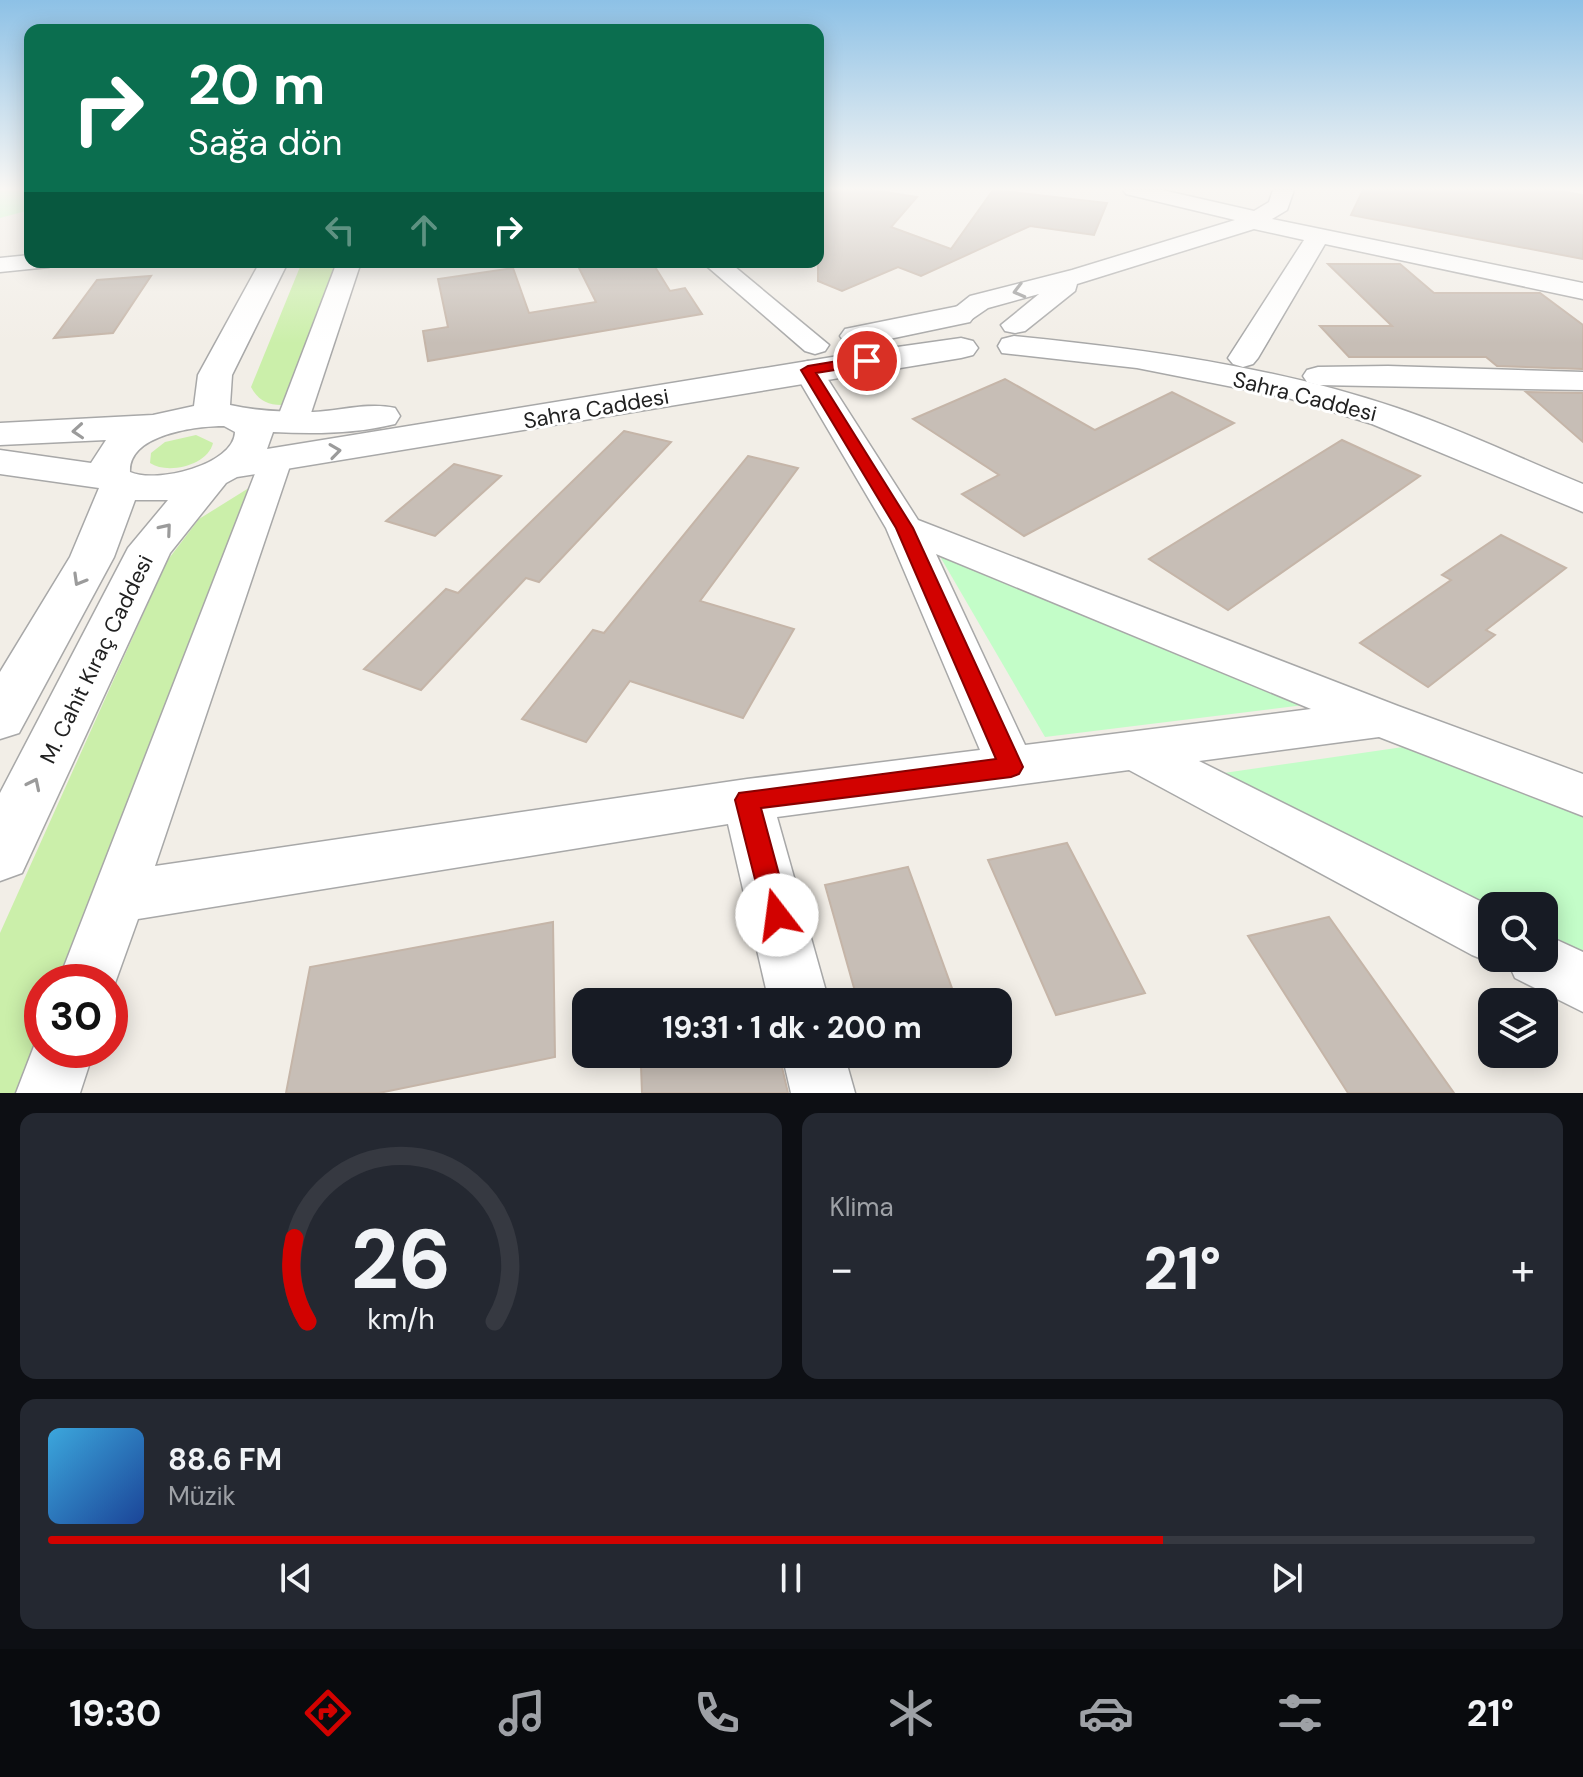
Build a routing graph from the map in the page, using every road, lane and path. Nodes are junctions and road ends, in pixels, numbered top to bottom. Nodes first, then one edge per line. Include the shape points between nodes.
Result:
1 (1189, 241) edge
2 (1315, 241) edge
3 (1351, 241) edge
4 (1376, 241) edge
5 (24, 263) edge
6 (0, 265) edge
7 (271, 268) edge
8 (347, 268) edge
9 (720, 268) edge
10 (1081, 275) junction
11 (1583, 280) edge
12 (1583, 291) edge
13 (960, 331) junction
14 (1014, 336) junction
15 (811, 358) junction
16 (1243, 358) junction
17 (1318, 376) junction
18 (1583, 381) edge
19 (228, 417) junction
20 (155, 426) junction
21 (0, 434) edge
22 (284, 441) junction
23 (0, 462) edge
24 (221, 471) junction
25 (1583, 472) edge
26 (117, 481) junction
27 (1583, 499) edge
28 (905, 528) junction
29 (0, 718) edge
30 (1382, 719) junction
31 (1131, 749) junction
32 (1011, 767) junction
33 (1583, 795) edge
34 (747, 800) junction
35 (0, 854) edge
36 (116, 897) junction
37 (1478, 929) edge
38 (93, 964) edge
39 (1558, 970) edge
40 (1583, 983) edge
41 (795, 988) edge
42 (57, 1068) edge
43 (817, 1068) edge
44 (48, 1093) edge
45 (823, 1093) edge

1 - 10 street
2 - 16 street
3 - 12 street
4 - 11 street
5 - 6 street
7 - 19 street via 215,375
8 - 22 street
9 - 15 street
10 -> 13 street via 979,302
10 - 14 street
13 - 14 street, Sahra Caddesi via 995,316
13 - 15 street, Sahra Caddesi
14 - 16 street, Sahra Caddesi via 1103,333
14 - 27 street, Sahra Caddesi via 1295,389 1385,416
15 - 22 street, Sahra Caddesi via 447,435
15 - 28 street
16 - 17 street, Sahra Caddesi
17 - 18 street
17 - 25 street, Sahra Caddesi via 1485,431
19 - 20 street, Sahra Caddesi
19 - 22 street, Sahra Caddesi
19 - 24 street, M. Cahit Kıraç Caddesi via 252,426 255,435 252,445
20 -> 21 street
20 - 26 street via 111,458 109,469
22 - 24 street, Sahra Caddesi
22 - 36 street
23 - 26 street
24 - 26 street, Sahra Caddesi via 165,488 143,489
35 -> 24 street, M. Cahit Kıraç Caddesi via 150,548
26 -> 29 street via 92,557
28 - 30 street
28 - 32 street
30 - 31 street
30 - 33 street
31 - 32 street
31 - 37 street
32 - 34 street
34 - 36 street
34 - 41 street
36 - 38 street
39 - 40 street
42 - 44 street
43 - 45 street

